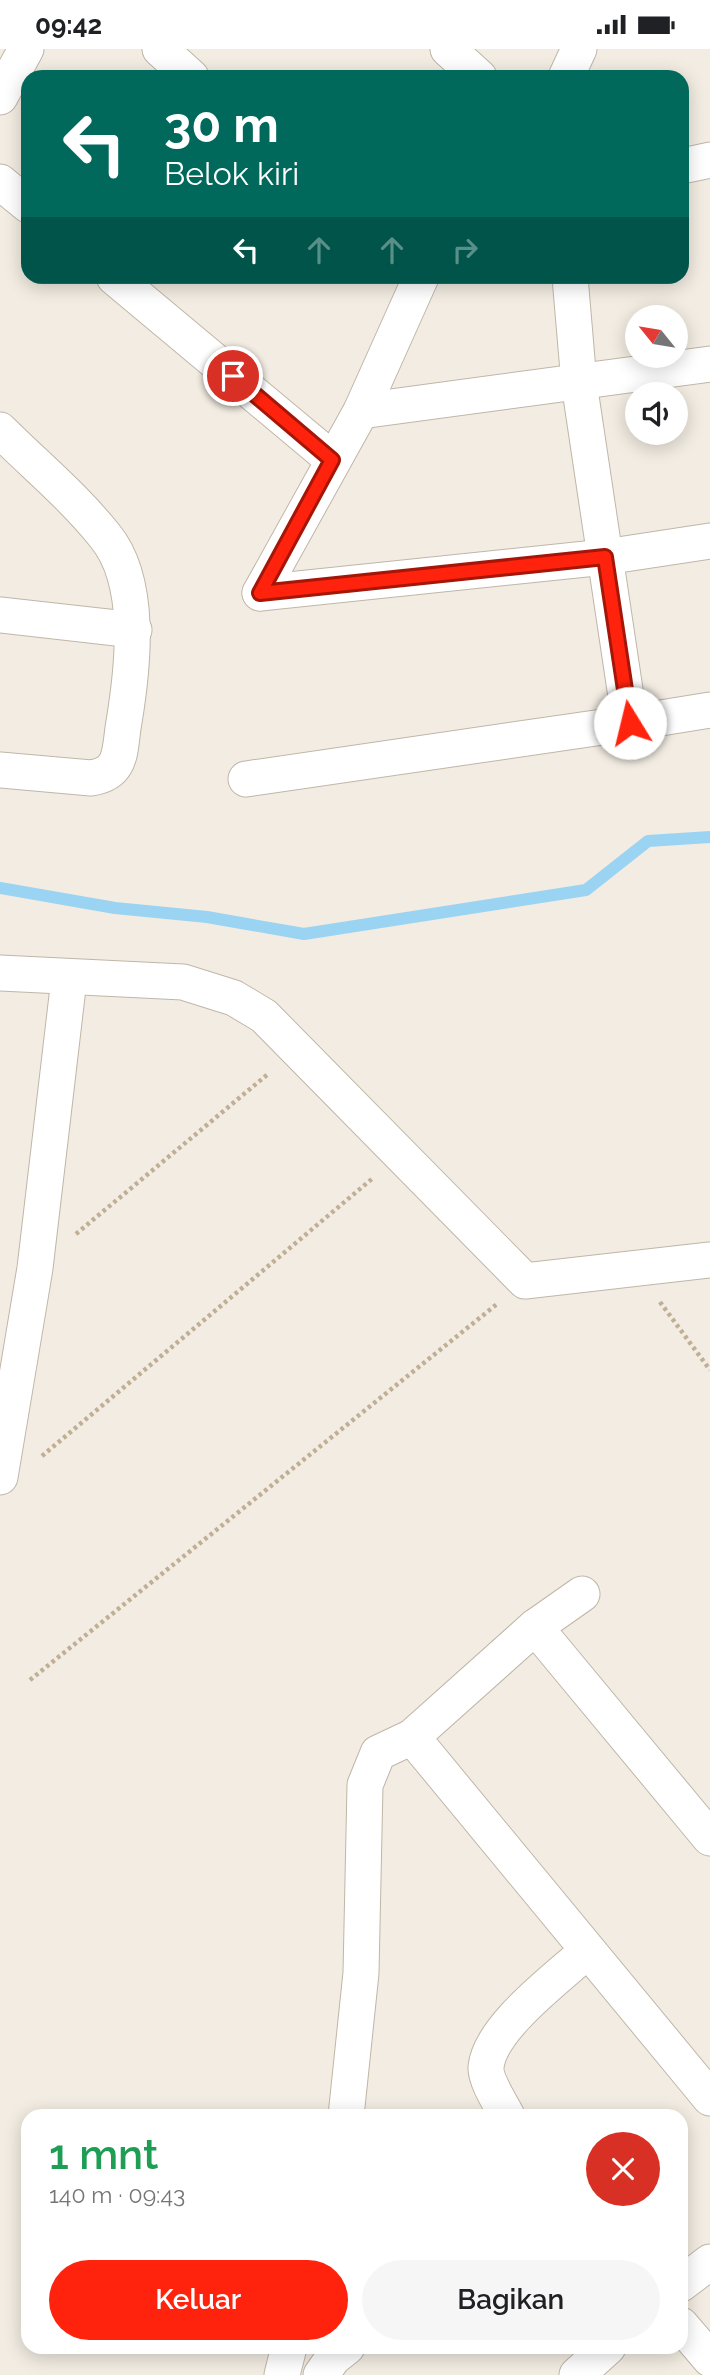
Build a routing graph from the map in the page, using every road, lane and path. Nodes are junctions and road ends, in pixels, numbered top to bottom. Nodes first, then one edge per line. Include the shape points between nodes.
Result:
1 (26, 49) edge
2 (160, 49) edge
3 (448, 49) edge
4 (579, 49) edge
5 (183, 70) edge
6 (471, 70) edge
7 (569, 70) edge
8 (0, 97) edge
9 (710, 160) edge
10 (689, 164) edge
11 (0, 182) edge
12 (21, 199) edge
13 (122, 284) edge
14 (414, 284) edge
15 (571, 284) edge
16 (710, 364) edge
17 (579, 383) junction
18 (360, 411) junction
19 (5, 439) edge
20 (332, 460) junction
21 (710, 541) edge
22 (605, 557) junction
23 (0, 615) edge
24 (134, 631) junction
25 (710, 710) edge
26 (630, 723) junction
27 (0, 770) edge
28 (246, 779) dead end
29 (0, 973) edge
30 (69, 979) junction
31 (296, 1051) junction
32 (401, 1155) junction
33 (710, 1260) edge
34 (35, 1268) junction
35 (637, 1270) junction
36 (525, 1281) junction
37 (710, 1370) edge
38 (32, 1464) dead end
39 (0, 1477) edge
40 (582, 1594) dead end
41 (535, 1627) junction
42 (30, 1680) dead end
43 (412, 1737) junction
44 (710, 1838) edge
45 (587, 1951) junction
46 (710, 2098) edge
47 (347, 2109) edge
48 (504, 2109) edge
49 (710, 2262) edge
50 (688, 2279) edge
51 (688, 2333) edge
52 (287, 2354) edge
53 (338, 2354) edge
54 (600, 2354) edge
55 (710, 2359) edge
56 (282, 2375) edge
57 (321, 2375) edge
58 (577, 2375) edge

1 - 8 street
2 - 5 street
3 - 6 street
4 - 7 street
9 - 10 street
11 - 12 street
13 - 20 street
14 - 18 street
15 - 17 street
16 - 17 street
17 - 18 street
17 - 22 street
18 - 20 street
19 - 24 street via 107,538 126,580
20 - 22 street via 260,593
21 - 22 street
22 - 26 street
23 - 24 street
24 - 27 street via 130,688 116,766 106,776 91,778
25 - 26 street
26 - 28 street
29 - 30 street
30 - 31 street via 184,982 222,994 264,1016
30 - 34 street
31 - 32 street
31 - 34 path
32 - 36 street
32 - 38 path
33 - 35 street
34 - 39 street
35 - 36 street
35 - 37 path
36 - 42 path
40 - 41 street
41 - 43 street
41 - 44 street
43 - 45 street
43 - 47 street via 379,1753 365,1784 361,1973
45 - 46 street
45 - 48 street via 505,2028 491,2048 486,2070
49 - 50 street
51 - 55 street
52 - 56 street
53 - 57 street
54 - 58 street

